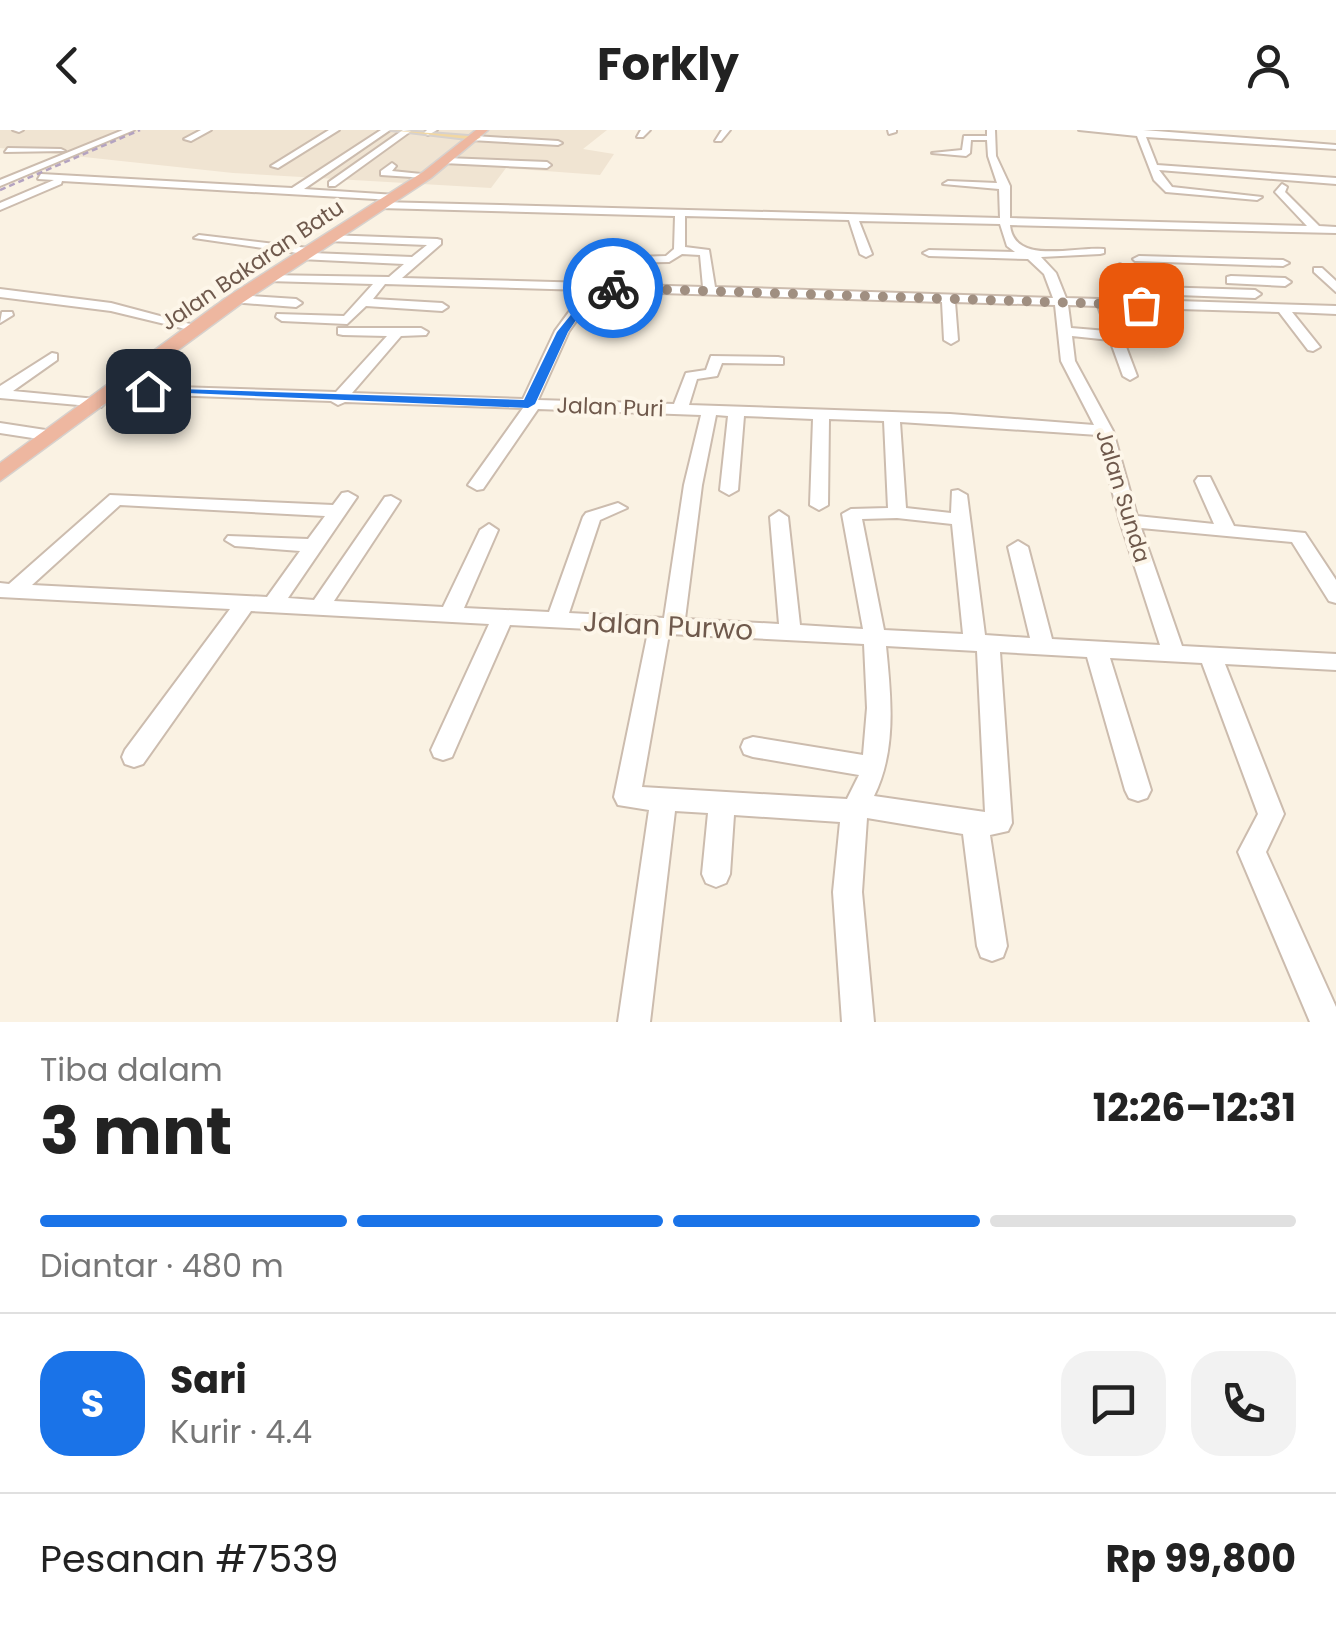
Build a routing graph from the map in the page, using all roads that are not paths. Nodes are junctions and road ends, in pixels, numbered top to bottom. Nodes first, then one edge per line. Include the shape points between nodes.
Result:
1 (130, 130) edge
2 (207, 130) edge
3 (336, 130) edge
4 (352, 130) edge
5 (386, 130) edge
6 (396, 130) edge
7 (508, 130) edge
8 (537, 130) edge
9 (571, 130) edge
10 (726, 130) edge
11 (1083, 130) edge
12 (407, 131) edge
13 (430, 131) edge
14 (144, 132) edge
15 (1140, 132) edge
16 (992, 134) edge
17 (482, 136) edge
18 (188, 139) dead end
19 (718, 140) dead end
20 (524, 146) junction
21 (1336, 147) edge
22 (8, 150) dead end
23 (77, 152) junction
24 (504, 152) junction
25 (936, 153) dead end
26 (452, 156) junction
27 (494, 161) dead end
28 (518, 162) dead end
29 (548, 165) dead end
30 (275, 166) dead end
31 (294, 168) dead end
32 (1154, 168) junction
33 (0, 169) edge
34 (28, 172) junction
35 (370, 172) dead end
36 (426, 175) junction
37 (64, 180) junction
38 (1288, 181) junction
39 (1162, 182) junction
40 (1336, 182) edge
41 (0, 183) edge
42 (332, 184) dead end
43 (948, 184) dead end
44 (1005, 186) junction
45 (296, 191) junction
46 (386, 201) junction
47 (0, 207) edge
48 (680, 212) junction
49 (853, 217) junction
50 (1004, 222) junction
51 (1174, 225) junction
52 (1316, 229) junction
53 (1336, 230) edge
54 (199, 238) dead end
55 (1192, 238) junction
56 (313, 248) junction
57 (679, 250) junction
58 (1100, 251) dead end
59 (929, 253) dead end
60 (866, 254) dead end
61 (1167, 254) junction
62 (1029, 255) junction
63 (412, 256) junction
64 (1218, 262) junction
65 (1284, 263) dead end
66 (1154, 266) dead end
67 (1188, 266) dead end
68 (1120, 267) dead end
69 (1318, 270) dead end
70 (268, 277) junction
71 (1164, 277) junction
72 (1202, 279) junction
73 (1238, 280) junction
74 (385, 282) junction
75 (595, 288) junction
76 (1336, 288) edge
77 (708, 291) junction
78 (1157, 291) dead end
79 (1176, 292) junction
80 (1224, 293) junction
81 (1, 294) edge
82 (1283, 295) junction
83 (1298, 296) dead end
84 (948, 297) junction
85 (236, 300) junction
86 (362, 302) junction
87 (1061, 302) junction
88 (1103, 303) junction
89 (1141, 305) junction
90 (442, 307) dead end
91 (1238, 308) junction
92 (1313, 310) junction
93 (1336, 310) edge
94 (1325, 325) dead end
95 (198, 328) junction
96 (343, 331) dead end
97 (1065, 331) junction
98 (421, 332) dead end
99 (396, 333) junction
100 (1112, 336) junction
101 (951, 340) dead end
102 (1313, 348) dead end
103 (52, 357) dead end
104 (778, 361) dead end
105 (1130, 376) dead end
106 (114, 389) junction
107 (0, 394) edge
108 (338, 400) junction
109 (96, 404) junction
110 (531, 404) junction
111 (680, 410) junction
112 (709, 412) junction
113 (736, 413) junction
114 (821, 415) junction
115 (892, 418) junction
116 (0, 428) edge
117 (1105, 431) junction
118 (52, 436) junction
119 (0, 474) edge
120 (1204, 481) dead end
121 (477, 485) dead end
122 (729, 490) dead end
123 (958, 495) dead end
124 (391, 501) dead end
125 (819, 505) dead end
126 (618, 508) dead end
127 (897, 513) junction
128 (778, 517) dead end
129 (960, 518) junction
130 (1129, 522) junction
131 (488, 530) dead end
132 (1227, 531) junction
133 (235, 540) dead end
134 (315, 546) junction
135 (1018, 547) dead end
136 (6, 590) edge
137 (1336, 596) edge
138 (248, 601) junction
139 (273, 604) junction
140 (322, 605) junction
141 (451, 613) junction
142 (503, 616) junction
143 (556, 621) junction
144 (667, 626) junction
145 (790, 632) junction
146 (874, 636) junction
147 (981, 642) junction
148 (1043, 646) junction
149 (1096, 649) junction
150 (1174, 653) junction
151 (1210, 654) junction
152 (1336, 662) edge
153 (754, 747) dead end
154 (443, 750) dead end
155 (134, 757) dead end
156 (874, 766) junction
157 (1138, 790) dead end
158 (663, 802) junction
159 (722, 804) junction
160 (856, 808) junction
161 (984, 825) junction
162 (716, 874) dead end
163 (992, 946) dead end
164 (634, 1022) edge
165 (858, 1022) edge
166 (1326, 1022) edge

1 - 23 street
2 - 18 street
3 - 30 street
4 - 31 street
5 - 45 street
6 - 12 main road
7 - 17 street
8 - 20 street
9 - 20 street via 556,144
10 - 19 street
11 - 15 street
12 - 13 main road
12 - 42 street
13 - 17 main road
14 - 37 street via 41,178
15 - 21 street
15 - 32 street
16 - 25 street via 967,138 966,152
16 - 44 street via 992,156
17 - 20 street
17 - 26 highway, Jalan Bakaran Batu
20 - 24 street
20 - 24 street
20 - 28 street
22 - 23 street
23 - 34 street
24 - 26 street
24 - 27 street
26 - 29 street
26 - 36 highway, Jalan Bakaran Batu
32 - 38 street
32 - 39 street
33 - 34 street
34 - 41 street
35 - 36 street
36 - 46 highway, Jalan Bakaran Batu
37 - 45 street
37 - 47 street
38 - 40 street
38 - 52 street via 1280,192
39 - 39 street via 1246,188 1262,204 1208,201 1200,193 1170,191
43 - 44 street
44 - 50 street
45 - 46 street
46 - 48 street
46 - 56 highway, Jalan Bakaran Batu
48 - 49 street
48 - 57 street
49 - 50 street
49 - 60 street
50 - 51 street
50 - 62 street, Jalan Sunda via 1012,246
51 - 52 street
51 - 55 street
52 - 53 street
54 - 56 street
55 - 61 street via 1135,248
55 - 61 street via 1262,246
56 - 63 street
56 - 63 street via 436,242
56 - 70 highway, Jalan Bakaran Batu
57 - 75 street via 669,259 616,258
57 - 77 street via 705,252
58 - 62 street
59 - 62 street
61 - 64 street
62 - 87 street, Jalan Sunda via 1047,269
63 - 74 street
64 - 65 street
64 - 73 street
66 - 71 street
67 - 72 street
68 - 89 street
69 - 76 street
70 - 74 street
70 - 85 highway, Jalan Bakaran Batu
71 - 72 street
71 - 79 street
72 - 73 street
73 - 82 street via 1266,281
74 - 75 street
74 - 86 street
75 - 77 street
75 - 110 street via 562,332
77 - 84 street
78 - 79 street
79 - 80 street
80 - 82 street
80 - 91 street
81 - 95 street
82 - 83 street
82 - 91 street
82 - 92 street
82 - 102 street
84 - 87 street
84 - 101 street
85 - 86 street via 296,303 284,318 347,320
85 - 95 highway, Jalan Bakaran Batu
86 - 90 street
87 - 88 street
87 - 97 street, Jalan Sunda
88 - 89 street
88 - 100 street
89 - 91 street
92 - 93 street
92 - 94 street
95 - 106 highway, Jalan Bakaran Batu
96 - 99 street
97 - 100 street
97 - 117 street, Jalan Sunda via 1068,361
98 - 99 street
99 - 108 street
100 - 105 street
103 - 107 street
104 - 111 street via 716,359 712,374 691,376
106 - 108 street, Jalan Puri
106 - 109 highway, Jalan Bakaran Batu
107 - 109 street
108 - 110 street, Jalan Puri
109 - 118 highway, Jalan Bakaran Batu
110 - 111 street, Jalan Puri
110 - 121 street
111 - 112 street, Jalan Puri
112 - 113 street, Jalan Puri
112 - 144 street
113 - 114 street, Jalan Puri
113 - 122 street
114 - 115 street, Jalan Puri
114 - 125 street
115 - 117 street, Jalan Puri
115 - 127 street
116 - 118 street
117 - 130 street, Jalan Sunda
118 - 119 highway, Jalan Bakaran Batu
120 - 132 street
123 - 129 street
124 - 140 street
126 - 143 street via 592,517
127 - 129 street
127 - 146 street via 851,514 866,564
128 - 145 street
129 - 147 street
130 - 132 street
130 - 150 street, Jalan Sunda
131 - 141 street
132 - 137 street via 1298,537
133 - 134 street
134 - 136 street via 343,504 118,499
134 - 139 street
135 - 148 street
136 - 138 street, Jalan Purwo
138 - 139 street, Jalan Purwo
138 - 155 street
139 - 140 street, Jalan Purwo
140 - 141 street, Jalan Purwo
141 - 142 street, Jalan Purwo
142 - 143 street, Jalan Purwo
142 - 154 street
143 - 144 street, Jalan Purwo
144 - 145 street, Jalan Purwo
144 - 158 street via 624,794
145 - 146 street, Jalan Purwo
146 - 147 street, Jalan Purwo
146 - 156 street
147 - 148 street, Jalan Purwo
147 - 161 street via 1001,818
148 - 149 street, Jalan Purwo
149 - 150 street, Jalan Purwo
149 - 157 street
150 - 151 street, Jalan Purwo
151 - 152 street, Jalan Purwo
151 - 166 street via 1271,814 1252,852
153 - 156 street
156 - 160 street
158 - 159 street
158 - 164 street
159 - 160 street
159 - 162 street
160 - 161 street
160 - 165 street via 848,903
161 - 163 street

